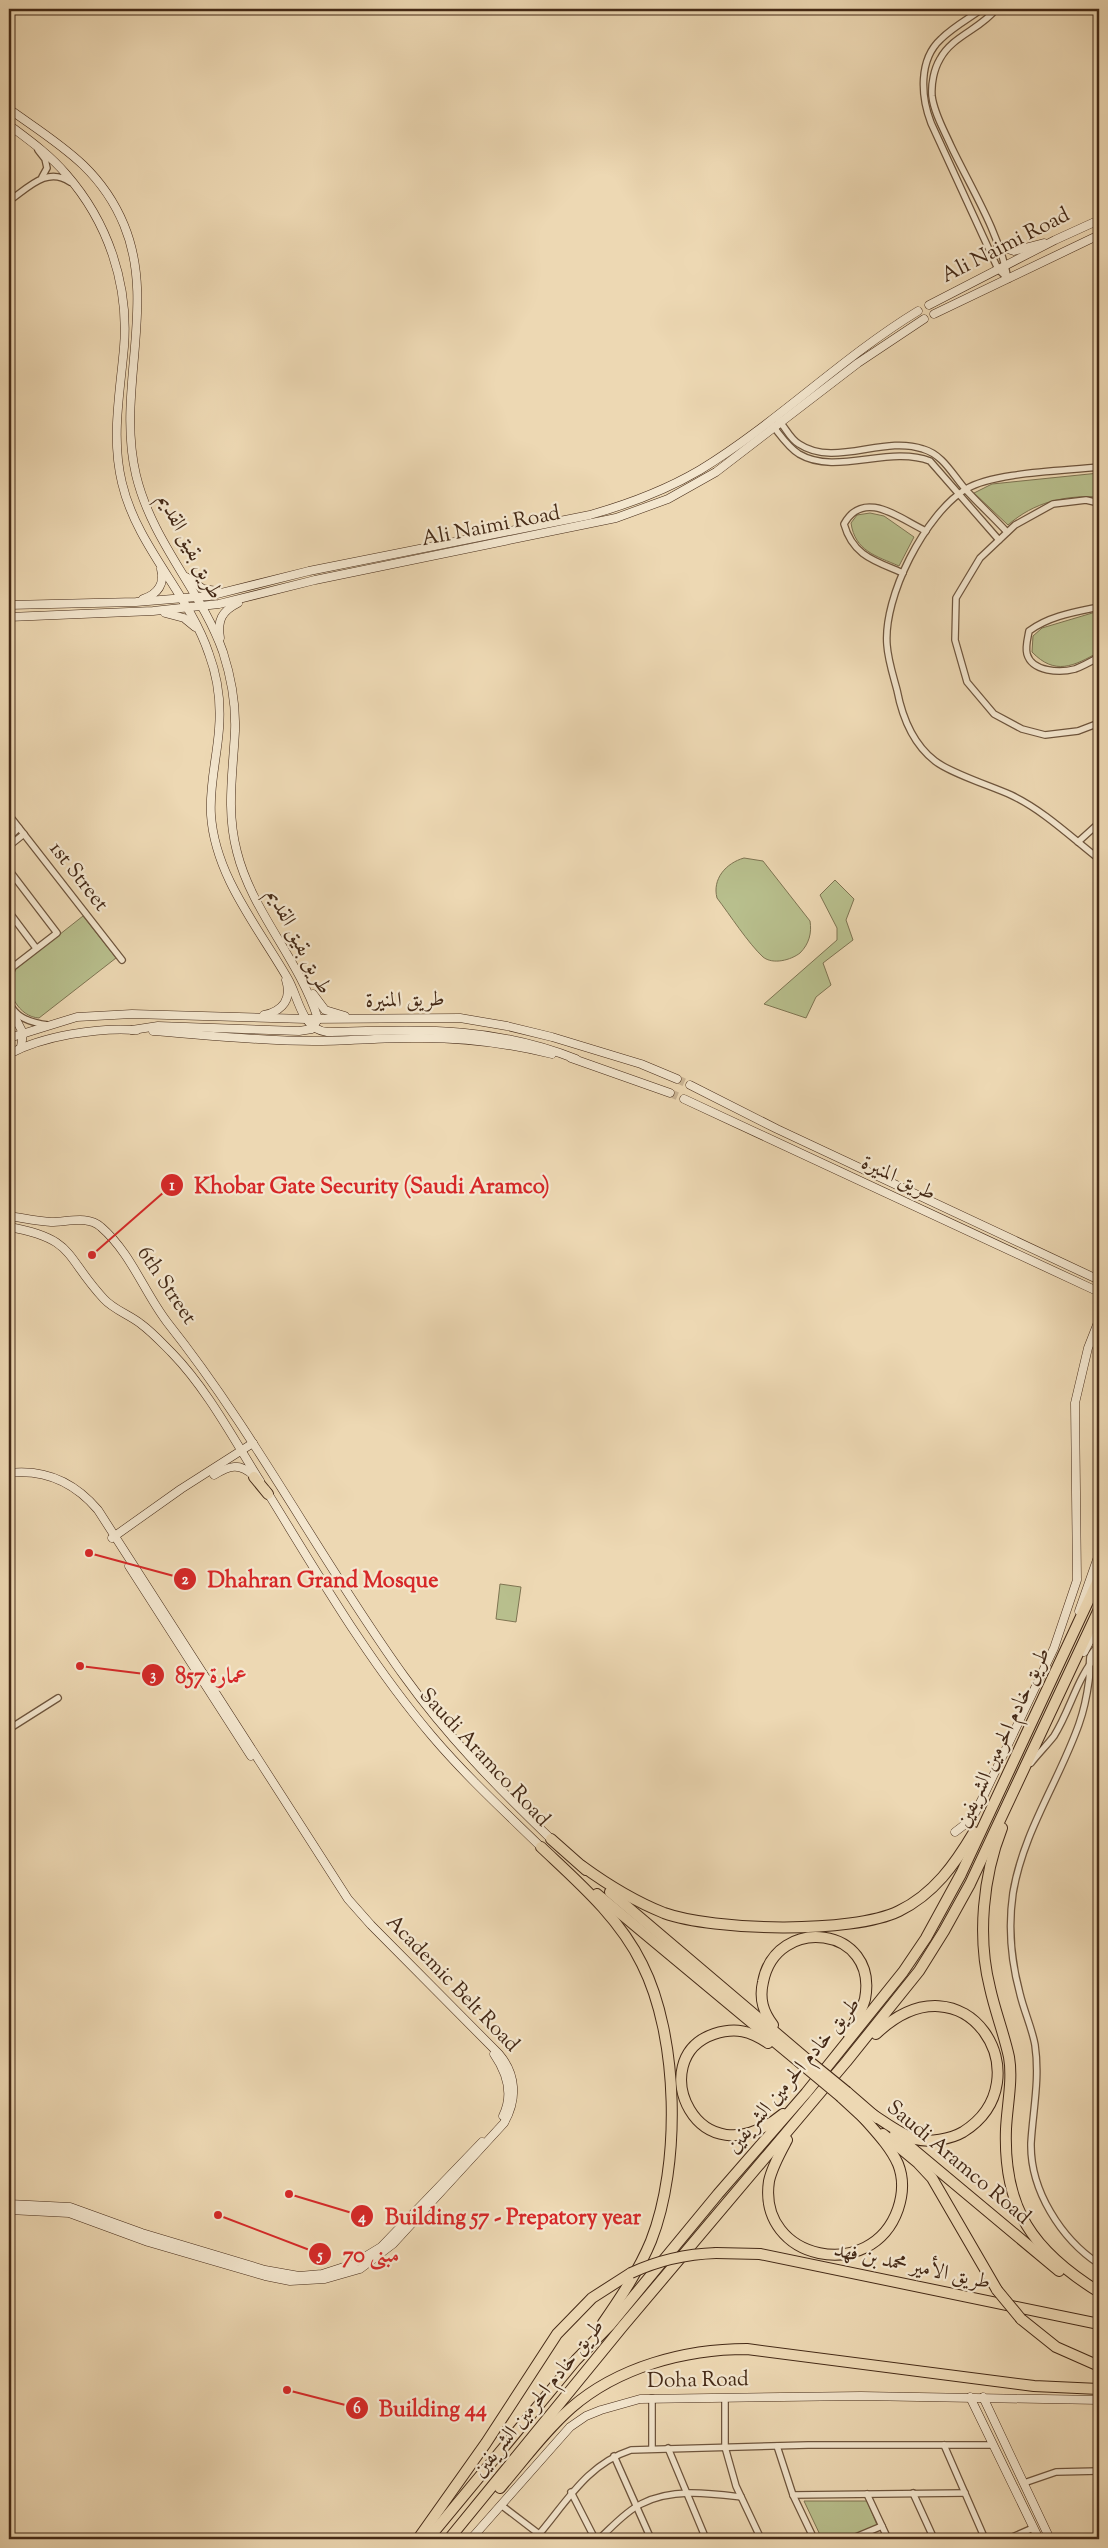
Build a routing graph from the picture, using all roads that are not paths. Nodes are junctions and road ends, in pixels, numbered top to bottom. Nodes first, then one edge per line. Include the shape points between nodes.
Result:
1 (981, 9) edge
2 (996, 9) edge
3 (989, 17) junction
4 (941, 39) junction
5 (949, 46) junction
6 (9, 109) edge
7 (9, 125) edge
8 (26, 138) junction
9 (39, 180) junction
10 (81, 192) junction
11 (9, 201) edge
12 (1099, 220) edge
13 (1099, 235) edge
14 (1055, 240) junction
15 (998, 246) junction
16 (1002, 267) junction
17 (1008, 279) junction
18 (918, 310) dead end
19 (906, 318) junction
20 (924, 320) dead end
21 (912, 327) junction
22 (771, 418) junction
23 (778, 426) junction
24 (1099, 467) edge
25 (965, 490) junction
26 (960, 495) junction
27 (1099, 503) edge
28 (926, 531) junction
29 (1007, 532) junction
30 (999, 540) junction
31 (159, 562) junction
32 (176, 564) junction
33 (903, 573) junction
34 (237, 590) junction
35 (251, 597) junction
36 (195, 598) junction
37 (181, 599) junction
38 (136, 602) junction
39 (9, 606) edge
40 (200, 607) junction
41 (1099, 607) edge
42 (187, 609) junction
43 (153, 611) junction
44 (9, 617) edge
45 (200, 633) junction
46 (223, 652) junction
47 (1099, 657) edge
48 (1099, 723) edge
49 (9, 815) edge
50 (1099, 823) edge
51 (20, 828) junction
52 (24, 834) junction
53 (9, 837) edge
54 (1078, 842) junction
55 (9, 846) edge
56 (1099, 859) edge
57 (9, 870) edge
58 (9, 912) edge
59 (36, 948) junction
60 (122, 960) dead end
61 (10, 969) edge
62 (282, 969) junction
63 (298, 970) junction
64 (9, 977) edge
65 (9, 1005) edge
66 (254, 1018) junction
67 (306, 1019) junction
68 (318, 1019) junction
69 (359, 1019) junction
70 (50, 1025) junction
71 (313, 1028) junction
72 (132, 1030) junction
73 (23, 1033) junction
74 (9, 1039) edge
75 (21, 1047) junction
76 (9, 1054) edge
77 (576, 1059) junction
78 (677, 1079) tunnel mouth
79 (690, 1085) tunnel mouth
80 (670, 1093) tunnel mouth
81 (684, 1099) tunnel mouth
82 (9, 1216) edge
83 (9, 1226) edge
84 (1099, 1280) edge
85 (1098, 1292) edge
86 (1099, 1320) edge
87 (253, 1443) junction
88 (241, 1452) junction
89 (9, 1475) edge
90 (254, 1477) joint
91 (268, 1494) junction
92 (172, 1497) junction
93 (114, 1537) junction
94 (1099, 1554) edge
95 (1099, 1578) edge
96 (1099, 1610) edge
97 (1099, 1624) edge
98 (1099, 1645) edge
99 (1099, 1653) edge
100 (1064, 1654) junction
101 (1090, 1663) junction
102 (58, 1698) dead end
103 (9, 1729) edge
104 (1040, 1736) junction
105 (1024, 1770) junction
106 (1002, 1787) junction
107 (955, 1832) dead end
108 (551, 1838) joint
109 (541, 1847) junction
110 (582, 1866) junction
111 (798, 2051) junction
112 (835, 2057) junction
113 (846, 2062) junction
114 (807, 2064) junction
115 (806, 2093) junction
116 (802, 2114) junction
117 (867, 2115) junction
118 (9, 2204) edge
119 (9, 2210) edge
120 (1098, 2263) edge
121 (1099, 2294) edge
122 (1099, 2324) edge
123 (576, 2360) junction
124 (1099, 2366) edge
125 (1099, 2389) edge
126 (970, 2397) junction
127 (983, 2397) junction
128 (652, 2398) junction
129 (725, 2398) junction
130 (1099, 2400) edge
131 (944, 2445) junction
132 (993, 2445) junction
133 (777, 2446) junction
134 (725, 2447) junction
135 (668, 2448) junction
136 (652, 2449) junction
137 (614, 2456) junction
138 (1099, 2471) edge
139 (1024, 2483) junction
140 (571, 2492) junction
141 (965, 2492) junction
142 (686, 2493) junction
143 (913, 2493) junction
144 (867, 2494) junction
145 (793, 2495) junction
146 (741, 2497) junction
147 (501, 2505) junction
148 (635, 2508) junction
149 (882, 2526) junction
150 (1033, 2528) junction
151 (538, 2538) edge
152 (418, 2539) edge
153 (428, 2539) edge
154 (449, 2539) edge
155 (455, 2539) edge
156 (471, 2539) edge
157 (595, 2539) edge
158 (599, 2539) edge
159 (651, 2539) edge
160 (706, 2539) edge
161 (759, 2539) edge
162 (814, 2539) edge
163 (851, 2539) edge
164 (888, 2539) edge
165 (934, 2539) edge
166 (985, 2539) edge
167 (1008, 2539) edge
168 (1039, 2539) edge
169 (1050, 2539) edge

1 - 3 street via 982,16
1 - 4 street
2 - 3 street
3 - 5 street
4 - 5 street via 948,40
4 - 16 street via 931,52 925,69 923,90 926,110
5 - 15 street via 935,68 934,104
6 - 32 main road, طريق بقيق القديم via 61,144 87,167 108,194 128,235 138,296 130,398 132,457 150,518
7 - 8 main road, طريق بقيق القديم
8 - 9 street via 47,164 46,172
8 - 10 main road, طريق بقيق القديم via 53,160
9 - 10 street via 48,175 58,176
9 - 11 street
10 - 31 main road, طريق بقيق القديم via 104,232 119,275 125,324 117,428 118,464 127,500
12 - 14 main road, Ali Naimi Road
13 - 17 main road, Ali Naimi Road
14 - 15 main road via 1020,250 1009,251
14 - 16 main road, Ali Naimi Road
15 - 16 street
16 - 17 street
16 - 17 main road, Ali Naimi Road via 932,303 934,308 937,312
18 - 19 main road, Ali Naimi Road
19 - 21 main road via 913,320
19 - 22 main road, Ali Naimi Road via 862,347
20 - 21 main road, Ali Naimi Road
21 - 23 main road, Ali Naimi Road via 858,363
22 - 23 street
22 - 34 main road, Ali Naimi Road via 698,471 661,490 618,506 309,570
23 - 25 street via 796,443 816,452 895,445 924,449 946,464
23 - 26 street via 793,449 815,460 832,462 904,454 918,456 930,461
23 - 35 main road, Ali Naimi Road via 701,481 652,506 616,518 315,580
24 - 25 street via 988,479
25 - 26 street
25 - 29 street
26 - 28 street
26 - 30 street
27 - 29 street via 1086,500 1053,504 1015,524
28 - 33 street
28 - 33 street via 883,509 869,507 851,512 844,524 849,539 859,551
29 - 30 street
30 - 48 street via 980,558 956,598 955,640 967,682 994,714 1022,729 1045,735 1078,731
31 - 37 main road, طريق بقيق القديم
31 - 38 main road via 163,575 159,590
32 - 34 main road via 203,589
32 - 36 main road, طريق بقيق القديم
33 - 54 street via 890,611 887,645 901,710 914,739 935,762 1012,796
34 - 36 main road, Ali Naimi Road
35 - 40 main road, Ali Naimi Road
35 - 46 main road via 222,615 218,628
36 - 37 main road, Ali Naimi Road
36 - 40 main road, طريق بقيق القديم
37 - 38 main road, Ali Naimi Road
37 - 42 main road, طريق بقيق القديم
38 - 39 main road, Ali Naimi Road
40 - 42 main road, Ali Naimi Road
40 - 46 main road, طريق بقيق القديم
41 - 47 street via 1036,625 1029,631 1027,654 1032,662 1060,672 1076,669
42 - 43 main road, Ali Naimi Road
42 - 45 main road, طريق بقيق القديم
43 - 44 main road, Ali Naimi Road
43 - 45 main road via 184,618
45 - 62 main road, طريق بقيق القديم via 214,671 219,703 211,801 215,841 231,883
46 - 63 main road, طريق بقيق القديم via 235,710 230,802 232,832 258,904
49 - 51 street, 1st Street
50 - 54 street
51 - 52 street, 1st Street
51 - 53 street
52 - 55 street
52 - 60 street, 1st Street
54 - 56 street
57 - 59 street via 57,933
58 - 59 street
59 - 61 street
61 - 64 street
62 - 66 main road via 288,987 286,1000 276,1012
62 - 67 main road, طريق بقيق القديم
63 - 68 main road, طريق بقيق القديم
63 - 69 main road via 321,1007 331,1013
65 - 70 street via 34,1023
65 - 73 main road
66 - 67 main road, طريق المنيرة
66 - 70 main road, طريق المنيرة via 132,1014 77,1016
67 - 68 main road, طريق المنيرة
67 - 71 main road, طريق بقيق القديم
68 - 69 main road, طريق المنيرة
68 - 71 main road, طريق بقيق القديم
69 - 78 main road, طريق المنيرة via 460,1018 507,1026 641,1064
70 - 73 main road, طريق المنيرة
71 - 72 main road, طريق بقيق القديم via 298,1031 175,1026
71 - 77 main road, طريق بقيق القديم via 327,1032 420,1030 484,1034 544,1046
72 - 75 main road, طريق المنيرة via 84,1032
72 - 77 main road, طريق المنيرة via 313,1041 466,1040 520,1046
73 - 74 main road, طريق المنيرة
73 - 75 main road
74 - 75 main road
75 - 76 main road, طريق المنيرة
77 - 80 main road, طريق المنيرة
79 - 84 main road, طريق المنيرة
81 - 85 main road, طريق المنيرة
82 - 87 main road, 6th Street via 52,1222 75,1220 100,1226 126,1257 162,1316 191,1352
83 - 88 main road, 6th Street via 41,1234 60,1243 104,1300 141,1323 173,1354
86 - 107 main road via 1088,1348 1075,1403 1075,1588 1054,1648 976,1811 972,1819
87 - 88 main road
87 - 108 main road, Saudi Aramco Road via 404,1676 446,1730 503,1793
88 - 91 main road, 6th Street
88 - 92 main road
89 - 93 main road, Academic Belt Road via 35,1473 73,1487 92,1502
90 - 91 highway
90 - 92 main road via 247,1469 230,1465
91 - 109 main road, Saudi Aramco Road via 338,1606 396,1690 432,1736
92 - 93 main road
93 - 118 main road, Academic Belt Road via 204,1684 351,1908 490,2050 504,2068 508,2096 505,2113 492,2132 391,2238 365,2258 332,2272 299,2276 280,2274 142,2234 78,2209
93 - 119 main road, Academic Belt Road via 348,1899 504,2059 512,2075 512,2106 496,2133 393,2244 372,2263 325,2279 290,2281 265,2276 144,2240 69,2213
94 - 100 main road
95 - 100 highway, طريق خادم الحرمين الشريفين
96 - 104 highway, طريق خادم الحرمين الشريفين
97 - 104 main road
98 - 101 street via 1090,1656
99 - 101 street
100 - 106 highway, طريق خادم الحرمين الشريفين
101 - 105 street via 1055,1734
101 - 120 street via 1087,1695 1072,1744 1027,1841 1018,1870 1010,1914 1010,1939 1037,2065 1031,2145 1037,2178 1056,2221 1080,2249
102 - 103 street
104 - 105 highway, طريق خادم الحرمين الشريفين
105 - 113 highway, طريق خادم الحرمين الشريفين via 944,1931 914,1978
105 - 121 highway via 992,1856 984,1926 989,1986 1009,2058 1006,2136 1009,2172 1018,2209 1040,2246 1065,2270
106 - 110 highway via 951,1869 934,1886 900,1911 859,1923 777,1926 687,1919 637,1901
106 - 112 highway, طريق خادم الحرمين الشريفين via 926,1938
108 - 110 highway
109 - 114 highway
109 - 123 highway via 607,1912 642,1963 662,2018 671,2086 666,2187 650,2242 618,2303
110 - 111 highway
111 - 112 highway via 767,2018 762,2006 764,1974 780,1950 795,1941 825,1937 839,1940 850,1948 859,1959 866,1986 860,2012
111 - 114 highway, Saudi Aramco Road
112 - 115 highway, طريق خادم الحرمين الشريفين
113 - 116 highway, طريق خادم الحرمين الشريفين
113 - 117 highway via 894,2017 927,2005 958,2009 970,2016 991,2044 997,2058 996,2089 983,2116 960,2134 918,2140
114 - 115 highway via 754,2034 723,2031 698,2044 688,2056 682,2070 681,2088 695,2119 719,2134 736,2135 762,2128
114 - 117 highway, Saudi Aramco Road, bridge
115 - 123 highway, طريق خادم الحرمين الشريفين via 610,2325
116 - 117 highway via 774,2167 769,2181 769,2199 773,2216 788,2238 812,2252 830,2256 844,2255 875,2242 888,2229 900,2204 903,2186 898,2164
116 - 154 highway, طريق خادم الحرمين الشريفين
117 - 121 highway, Saudi Aramco Road via 1043,2259 1071,2280
117 - 124 highway, bridge via 932,2178 997,2290 1021,2319 1056,2347
122 - 152 highway, طريق الأمير محمد بن فهد, bridge via 760,2254 691,2254 670,2258 631,2273 592,2298 558,2334
123 - 153 highway, طريق خادم الحرمين الشريفين
125 - 155 highway via 1034,2386 747,2349 681,2355 614,2380 572,2407
126 - 127 main road, Doha Road
126 - 129 main road, Doha Road
126 - 132 main road
127 - 130 main road, Doha Road
127 - 139 main road
128 - 129 main road, Doha Road
128 - 136 street
128 - 147 main road, Doha Road via 601,2410 578,2421
129 - 134 street
131 - 132 street
131 - 133 street
131 - 141 street
132 - 150 main road
133 - 134 street
133 - 145 street
134 - 135 street
134 - 146 street
135 - 136 street
135 - 142 street
136 - 137 street via 631,2450
137 - 140 street via 590,2472
137 - 148 street
138 - 139 street via 1056,2472
139 - 169 main road
140 - 151 street
140 - 157 street
141 - 143 street
141 - 166 street
142 - 146 street
142 - 148 street via 662,2496
142 - 160 street
143 - 144 street
143 - 165 street
144 - 145 street
144 - 149 street
145 - 162 street
146 - 161 street
147 - 151 street
147 - 156 main road, Doha Road
148 - 158 street
148 - 159 street
149 - 163 street
149 - 164 street
150 - 167 street
150 - 168 main road

